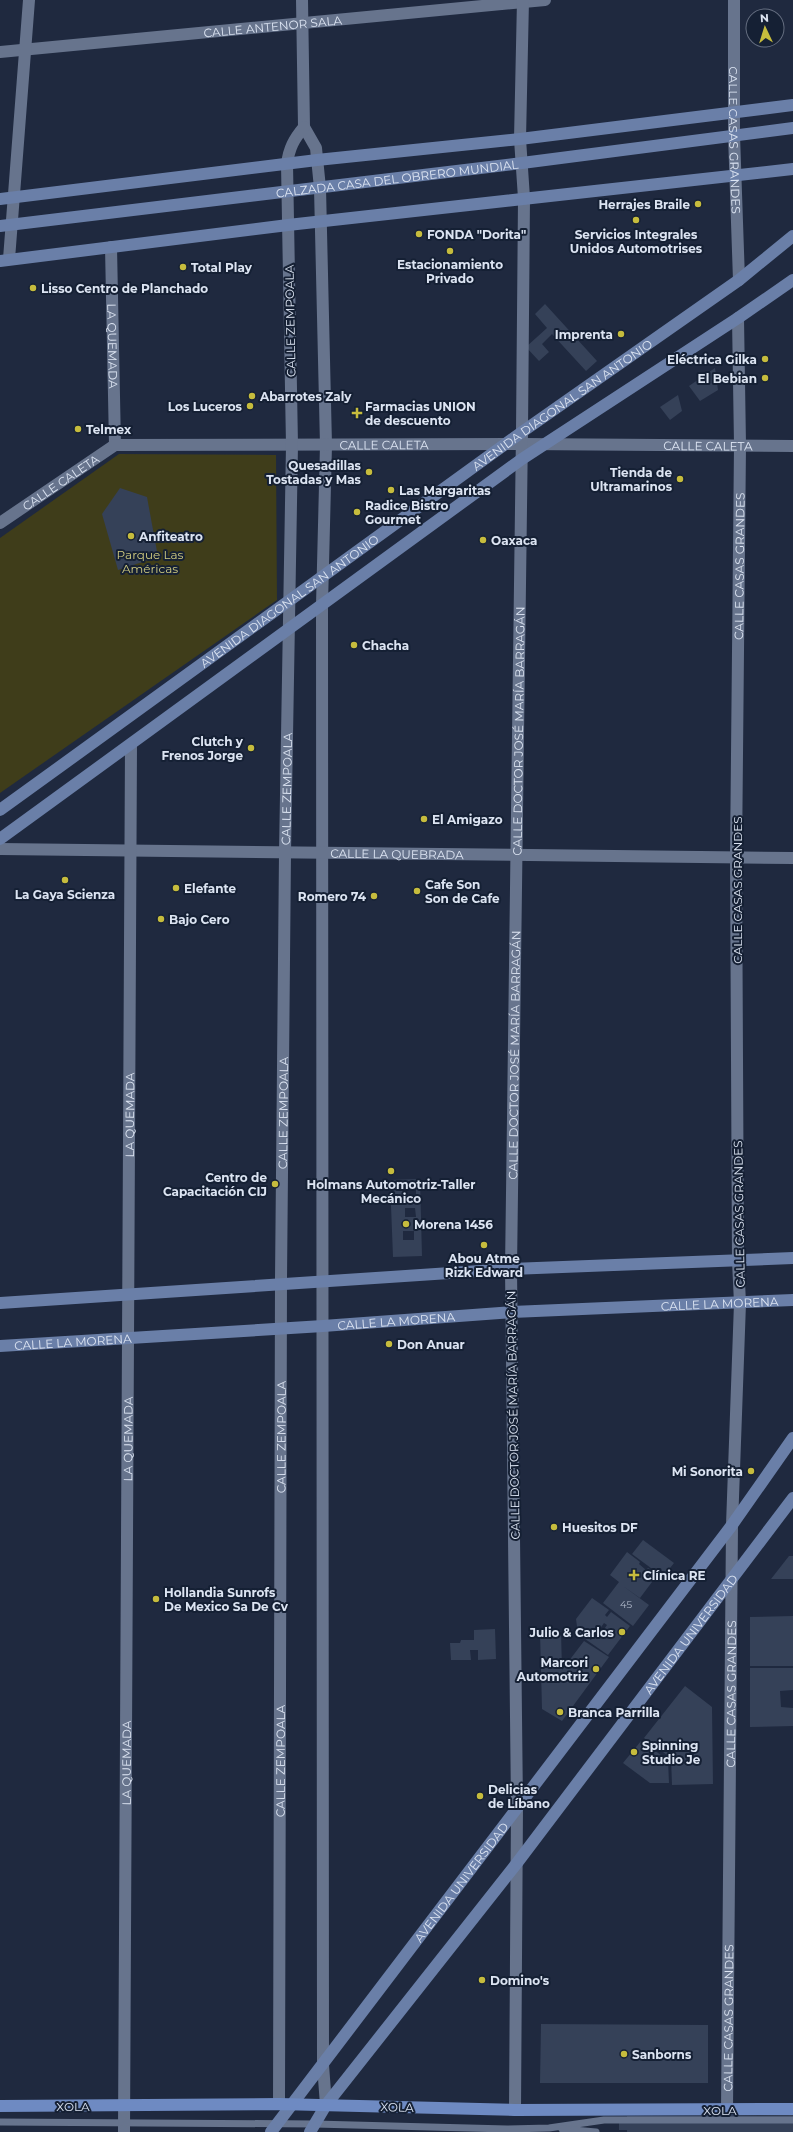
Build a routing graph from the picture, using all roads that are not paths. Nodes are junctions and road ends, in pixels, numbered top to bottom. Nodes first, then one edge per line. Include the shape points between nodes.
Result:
1 (29, 0) edge
2 (302, 0) edge
3 (545, 0) edge
4 (734, 0) edge
5 (523, 1) edge
6 (302, 23) junction
7 (25, 50) junction
8 (0, 52) edge
9 (793, 105) edge
10 (734, 111) junction
11 (304, 127) junction
12 (793, 128) edge
13 (734, 135) junction
14 (520, 139) junction
15 (317, 160) junction
16 (522, 163) junction
17 (287, 164) junction
18 (793, 169) edge
19 (736, 174) junction
20 (320, 188) junction
21 (288, 191) junction
22 (14, 198) junction
23 (524, 198) junction
24 (0, 199) edge
25 (322, 221) junction
26 (6, 225) edge
27 (288, 225) junction
28 (793, 236) edge
29 (111, 247) junction
30 (5, 260) edge
31 (739, 280) junction
32 (793, 280) edge
33 (738, 318) junction
34 (522, 438) junction
35 (115, 444) junction
36 (506, 444) junction
37 (545, 444) junction
38 (292, 445) junction
39 (326, 445) junction
40 (740, 446) junction
41 (793, 446) edge
42 (522, 459) junction
43 (0, 523) edge
44 (322, 577) junction
45 (289, 601) junction
46 (322, 605) junction
47 (288, 629) junction
48 (131, 745) junction
49 (0, 810) edge
50 (0, 839) edge
51 (0, 849) edge
52 (129, 850) junction
53 (285, 853) junction
54 (322, 854) junction
55 (517, 855) junction
56 (736, 857) junction
57 (793, 858) edge
58 (793, 1258) edge
59 (738, 1261) junction
60 (511, 1269) junction
61 (324, 1282) junction
62 (281, 1285) junction
63 (128, 1295) junction
64 (793, 1300) edge
65 (0, 1303) edge
66 (740, 1303) junction
67 (512, 1312) junction
68 (323, 1326) junction
69 (282, 1328) junction
70 (128, 1337) junction
71 (0, 1346) edge
72 (793, 1438) edge
73 (793, 1498) edge
74 (732, 1525) junction
75 (732, 1580) junction
76 (516, 1806) junction
77 (517, 1863) junction
78 (323, 2064) junction
79 (279, 2104) junction
80 (292, 2105) junction
81 (326, 2105) junction
82 (0, 2106) edge
83 (124, 2106) junction
84 (793, 2109) edge
85 (515, 2110) junction
86 (727, 2110) junction
87 (793, 2120) edge
88 (0, 2122) edge
89 (124, 2127) edge
90 (274, 2128) edge
91 (312, 2128) edge
92 (550, 2128) junction
93 (596, 2132) edge

1 - 7 street
2 - 6 street
3 - 5 street, CALLE ANTENOR SALA
4 - 10 street, CALLE CASAS GRANDES
5 - 6 street, CALLE ANTENOR SALA
5 - 14 street, CALLE DOCTOR JOSÉ MARÍA BARRAGÁN
6 - 7 street, CALLE ANTENOR SALA
6 - 11 street
7 - 8 street, CALLE ANTENOR SALA
7 - 22 street
9 - 10 street, CALZADA CASA DEL OBRERO MUNDIAL
10 - 13 street, CALLE CASAS GRANDES
10 - 14 street, CALZADA CASA DEL OBRERO MUNDIAL
11 - 15 street via 316,148
11 - 17 street, CALLE ZEMPOALA via 289,150
12 - 13 street, CALZADA CASA DEL OBRERO MUNDIAL
13 - 16 street, CALZADA CASA DEL OBRERO MUNDIAL
13 - 19 street, CALLE CASAS GRANDES
14 - 15 street, CALZADA CASA DEL OBRERO MUNDIAL
14 - 16 street, CALLE DOCTOR JOSÉ MARÍA BARRAGÁN
15 - 17 street, CALZADA CASA DEL OBRERO MUNDIAL
15 - 20 street
16 - 20 street, CALZADA CASA DEL OBRERO MUNDIAL
16 - 23 street, CALLE DOCTOR JOSÉ MARÍA BARRAGÁN
17 - 21 street, CALLE ZEMPOALA
17 - 22 street, CALZADA CASA DEL OBRERO MUNDIAL
18 - 19 street
19 - 23 street
19 - 31 street, CALLE CASAS GRANDES
20 - 21 street, CALZADA CASA DEL OBRERO MUNDIAL
20 - 25 street
21 - 26 street, CALZADA CASA DEL OBRERO MUNDIAL
21 - 27 street, CALLE ZEMPOALA
22 - 24 street, CALZADA CASA DEL OBRERO MUNDIAL
22 - 26 street
23 - 25 street
23 - 34 street, CALLE DOCTOR JOSÉ MARÍA BARRAGÁN
25 - 27 street
25 - 39 street
26 - 30 street
27 - 29 street
27 - 38 street, CALLE ZEMPOALA
28 - 31 street, AVENIDA DIAGONAL SAN ANTONIO
29 - 30 street
29 - 35 street, LA QUEMADA
31 - 34 street, AVENIDA DIAGONAL SAN ANTONIO
32 - 33 street, AVENIDA DIAGONAL SAN ANTONIO
33 - 37 street, AVENIDA DIAGONAL SAN ANTONIO
33 - 40 street, CALLE CASAS GRANDES
34 - 36 street, AVENIDA DIAGONAL SAN ANTONIO
34 - 37 street, CALLE CALETA
34 - 42 street, CALLE DOCTOR JOSÉ MARÍA BARRAGÁN
35 - 38 street, CALLE CALETA
35 - 43 street, CALLE CALETA
36 - 39 street, CALLE CALETA
36 - 44 street, AVENIDA DIAGONAL SAN ANTONIO
37 - 40 street, CALLE CALETA
37 - 42 street, AVENIDA DIAGONAL SAN ANTONIO
38 - 39 street, CALLE CALETA
38 - 45 street, CALLE ZEMPOALA
39 - 44 street
40 - 41 street, CALLE CALETA
40 - 56 street, CALLE CASAS GRANDES
42 - 46 street, AVENIDA DIAGONAL SAN ANTONIO
42 - 55 street, CALLE DOCTOR JOSÉ MARÍA BARRAGÁN
44 - 45 street, AVENIDA DIAGONAL SAN ANTONIO
44 - 46 street
45 - 47 street, CALLE ZEMPOALA
45 - 49 street, AVENIDA DIAGONAL SAN ANTONIO
46 - 47 street, AVENIDA DIAGONAL SAN ANTONIO
46 - 54 street
47 - 48 street, AVENIDA DIAGONAL SAN ANTONIO
47 - 53 street, CALLE ZEMPOALA
48 - 50 street, AVENIDA DIAGONAL SAN ANTONIO
48 - 52 street, LA QUEMADA
51 - 52 street, CALLE LA QUEBRADA
52 - 53 street, CALLE LA QUEBRADA
52 - 63 street, LA QUEMADA
53 - 54 street, CALLE LA QUEBRADA
53 - 62 street, CALLE ZEMPOALA
54 - 55 street, CALLE LA QUEBRADA
54 - 61 street
55 - 56 street, CALLE LA QUEBRADA
55 - 60 street, CALLE DOCTOR JOSÉ MARÍA BARRAGÁN
56 - 57 street, CALLE LA QUEBRADA
56 - 59 street, CALLE CASAS GRANDES
58 - 59 street
59 - 60 street
59 - 66 street, CALLE CASAS GRANDES
60 - 61 street
60 - 67 street, CALLE DOCTOR JOSÉ MARÍA BARRAGÁN
61 - 62 street
61 - 68 street
62 - 63 street
62 - 69 street, CALLE ZEMPOALA
63 - 65 street
63 - 70 street, LA QUEMADA
64 - 66 street, CALLE LA MORENA
66 - 67 street, CALLE LA MORENA
66 - 74 street, CALLE CASAS GRANDES
67 - 68 street, CALLE LA MORENA
67 - 76 street, CALLE DOCTOR JOSÉ MARÍA BARRAGÁN
68 - 69 street, CALLE LA MORENA
68 - 78 street
69 - 70 street, CALLE LA MORENA
69 - 79 street, CALLE ZEMPOALA
70 - 71 street, CALLE LA MORENA
70 - 83 street, LA QUEMADA
72 - 74 street, AVENIDA UNIVERSIDAD
73 - 75 street, AVENIDA UNIVERSIDAD
74 - 75 street, CALLE CASAS GRANDES
74 - 76 street, AVENIDA UNIVERSIDAD
75 - 77 street, AVENIDA UNIVERSIDAD
75 - 86 street, CALLE CASAS GRANDES
76 - 77 street, CALLE DOCTOR JOSÉ MARÍA BARRAGÁN
76 - 78 street, AVENIDA UNIVERSIDAD
77 - 81 street, AVENIDA UNIVERSIDAD
77 - 85 street, CALLE DOCTOR JOSÉ MARÍA BARRAGÁN
78 - 80 street, AVENIDA UNIVERSIDAD
78 - 81 street
79 - 80 main road, XOLA
79 - 83 main road, XOLA
80 - 81 main road, XOLA
80 - 90 street, AVENIDA UNIVERSIDAD
81 - 85 main road, XOLA
81 - 91 street, AVENIDA UNIVERSIDAD
82 - 83 main road, XOLA
83 - 89 street, LA QUEMADA
84 - 86 main road, XOLA
85 - 86 main road, XOLA
87 - 92 lane via 604,2120
88 - 89 lane
89 - 90 lane
90 - 91 lane
91 - 92 lane
92 - 93 lane

